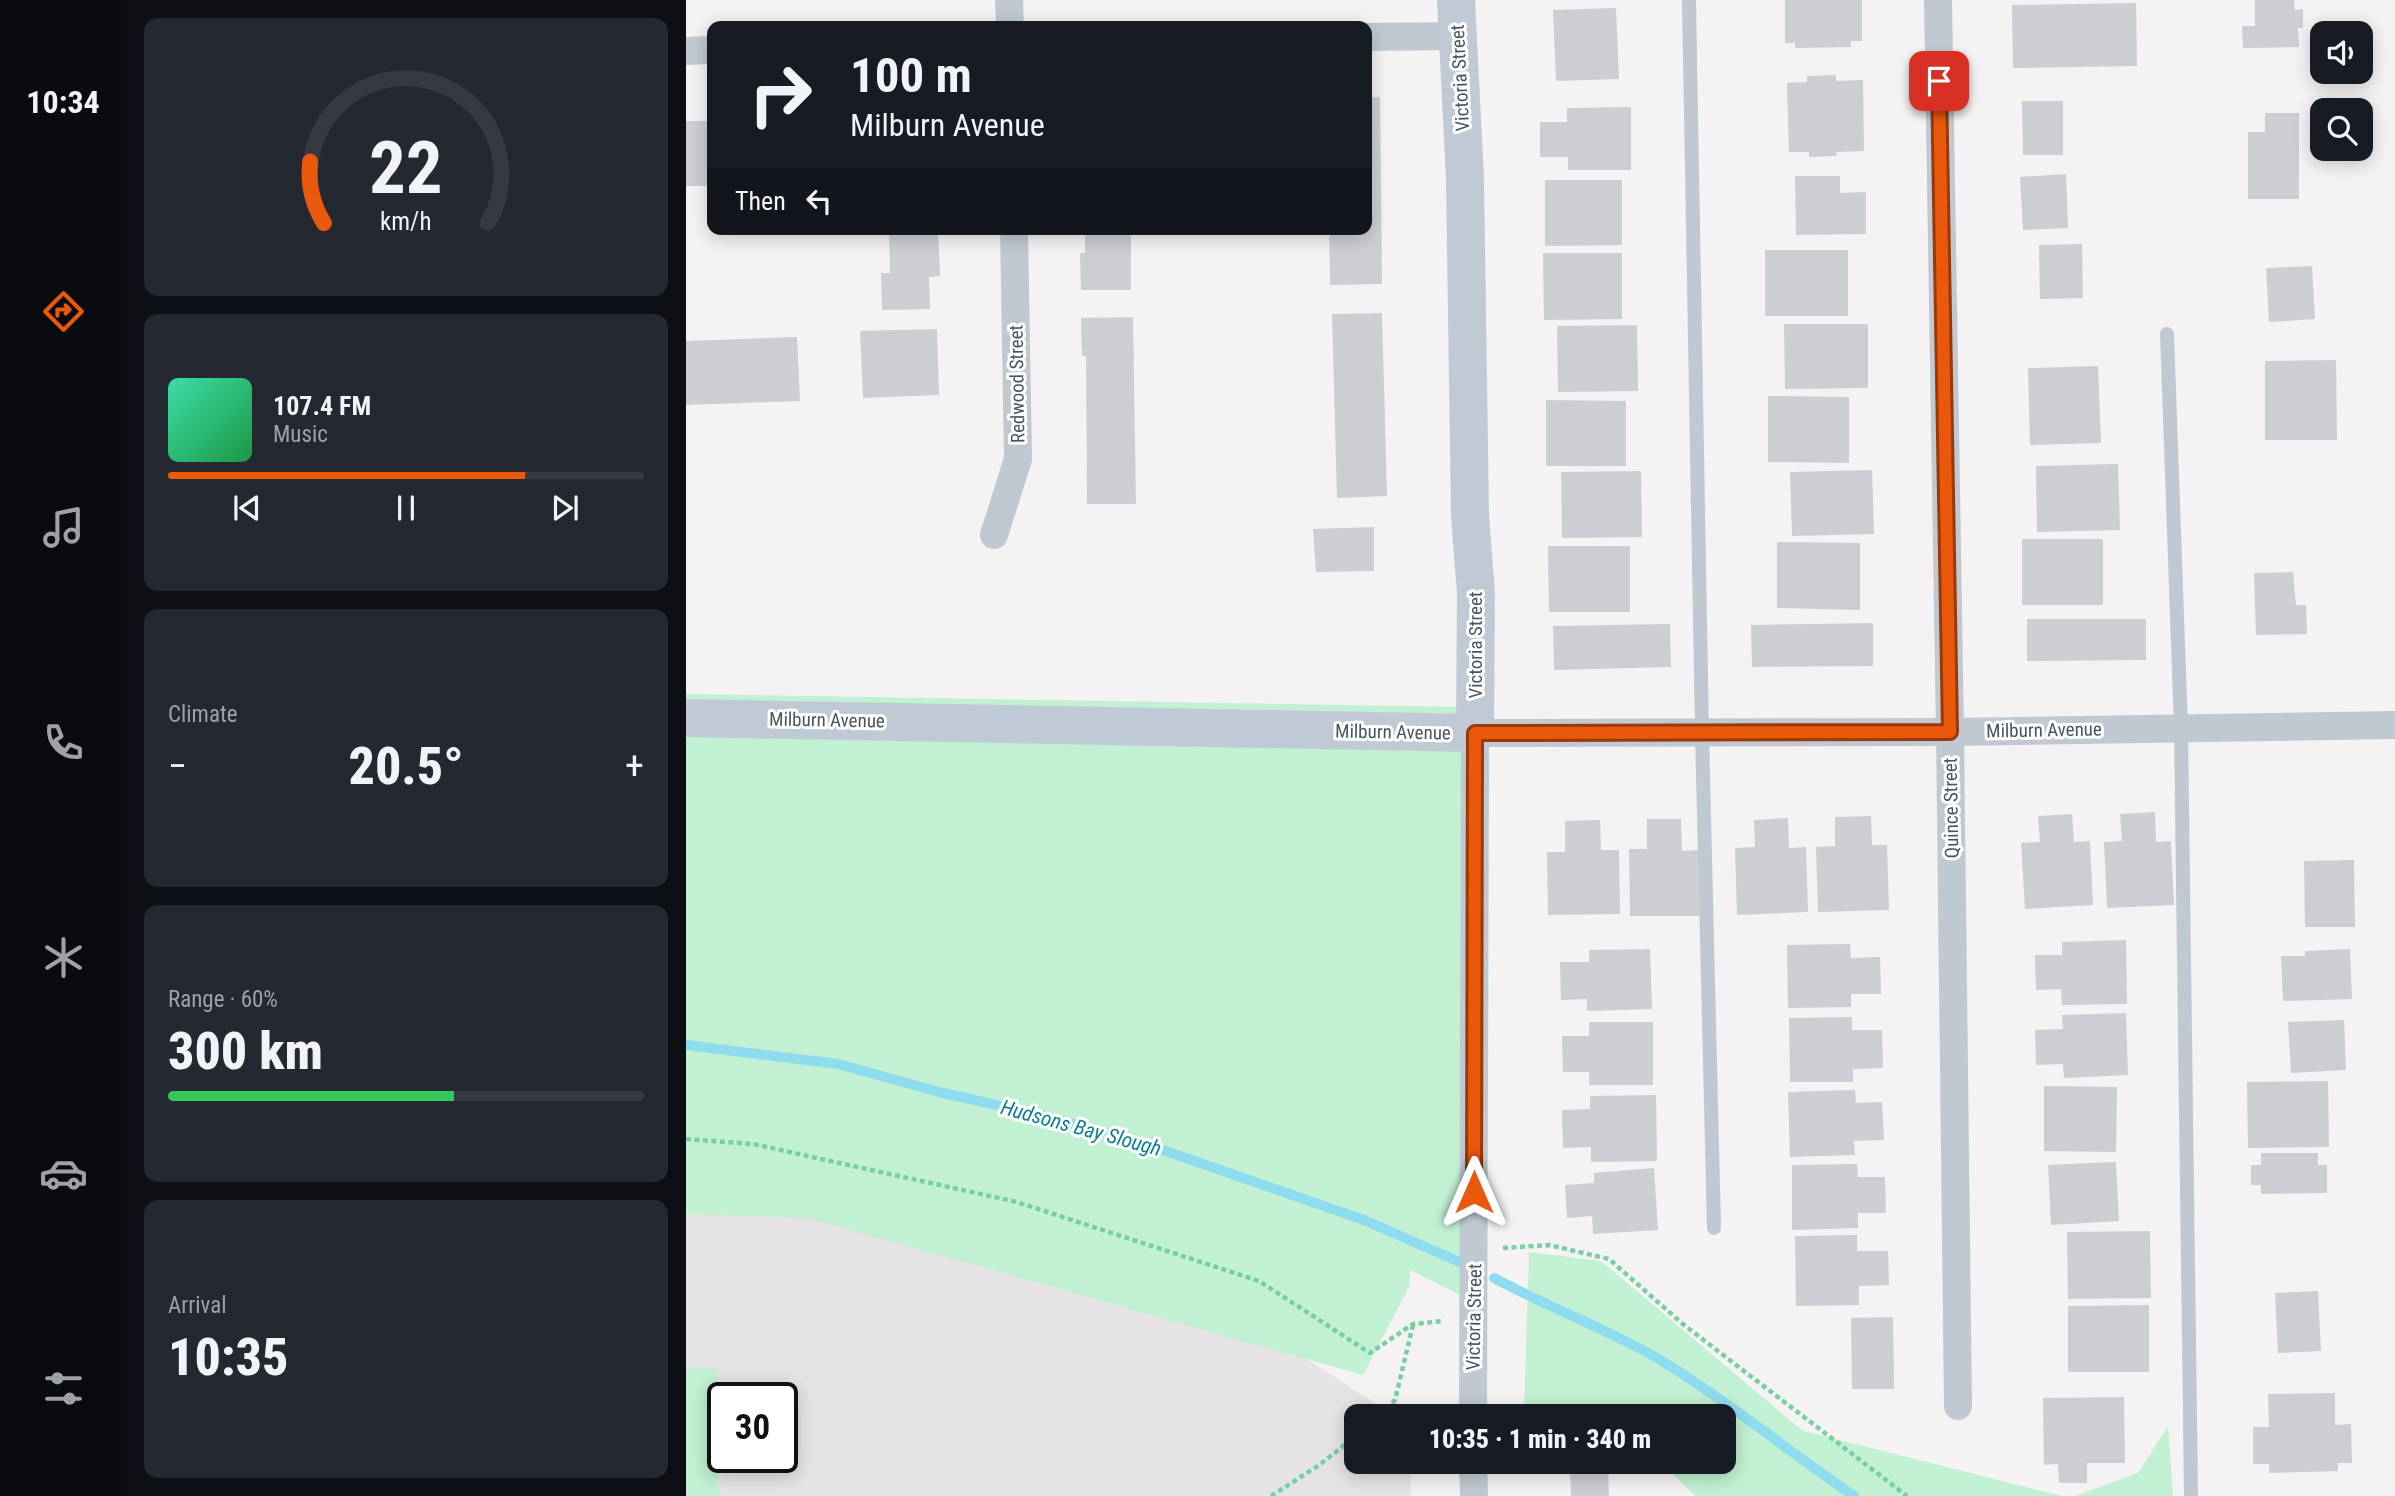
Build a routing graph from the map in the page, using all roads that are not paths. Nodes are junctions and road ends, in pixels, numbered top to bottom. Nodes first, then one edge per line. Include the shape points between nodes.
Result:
1 (1009, 0) edge
2 (1689, 0) edge
3 (1938, 0) edge
4 (1457, 18) edge
5 (1010, 21) edge
6 (1372, 36) edge
7 (707, 50) edge
8 (686, 51) edge
9 (1014, 235) edge
10 (2167, 334) dead end
11 (994, 535) dead end
12 (686, 718) edge
13 (2395, 725) edge
14 (2181, 728) junction
15 (1950, 732) junction
16 (1475, 733) junction
17 (1702, 733) junction
18 (1714, 1228) dead end
19 (1473, 1404) edge
20 (1958, 1406) dead end
21 (1473, 1474) edge
22 (1474, 1496) edge
23 (2191, 1496) edge

1 - 5 street
2 - 17 lane
3 - 15 street, Quince Street
4 - 6 street
4 - 16 street, Victoria Street via 1476,593
7 - 8 street
9 - 11 street, Redwood Street via 1018,459
10 - 14 lane
12 - 16 street, Milburn Avenue
13 - 14 street, Milburn Avenue
14 - 15 street, Milburn Avenue
14 - 23 lane
15 - 17 street, Milburn Avenue
15 - 20 street, Quince Street
16 - 17 street, Milburn Avenue
16 - 19 street, Victoria Street
17 - 18 lane
21 - 22 street

